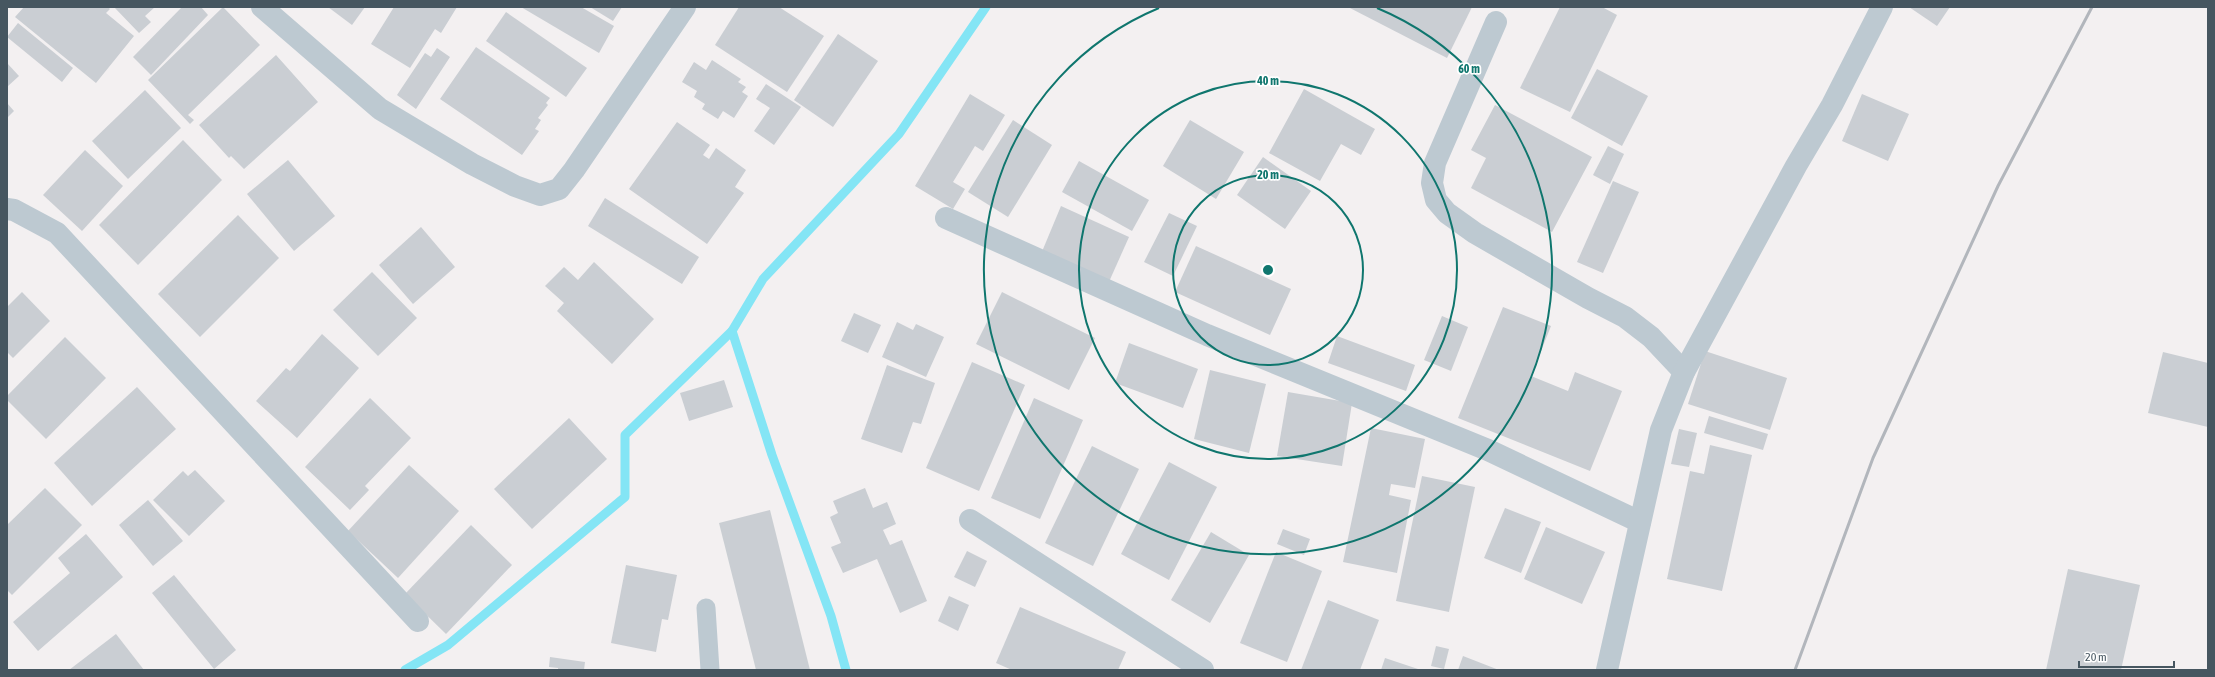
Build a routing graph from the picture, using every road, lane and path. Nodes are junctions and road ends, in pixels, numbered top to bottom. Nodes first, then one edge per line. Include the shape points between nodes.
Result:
1 (262, 7) edge
2 (684, 7) edge
3 (1882, 7) edge
4 (1496, 22) dead end
5 (7, 209) edge
6 (946, 218) dead end
7 (1684, 372) junction
8 (970, 520) dead end
9 (1640, 522) junction
10 (706, 608) dead end
11 (418, 622) dead end
12 (710, 670) edge
13 (1203, 670) edge
14 (1607, 670) edge

1 - 2 street via 380,109 472,164 515,186 540,195 559,189 574,170
3 - 7 street via 1832,105 1792,173
4 - 7 street via 1435,163 1432,183 1436,200 1447,213 1476,233 1625,317 1651,337
5 - 11 street via 14,210 57,234
6 - 9 street via 1207,335 1488,450
7 - 9 street via 1661,430
8 - 13 street
9 - 14 street
10 - 12 lane

